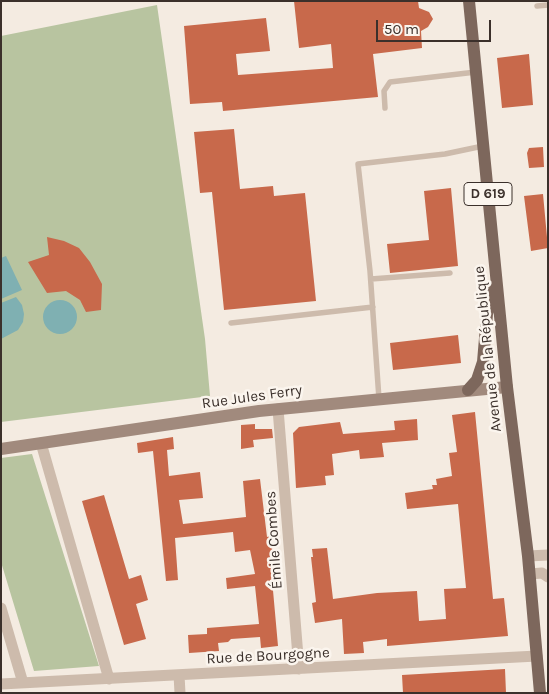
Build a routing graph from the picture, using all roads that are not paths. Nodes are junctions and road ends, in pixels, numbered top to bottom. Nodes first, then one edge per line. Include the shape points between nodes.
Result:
1 (468, 1) edge
2 (548, 5) edge
3 (537, 6) dead end
4 (476, 72) junction
5 (385, 108) dead end
6 (483, 146) junction
7 (450, 273) dead end
8 (496, 276) junction
9 (370, 279) junction
10 (372, 308) junction
11 (231, 324) dead end
12 (507, 387) junction
13 (468, 390) junction
14 (379, 401) junction
15 (278, 409) junction
16 (40, 443) junction
17 (1, 449) edge
18 (548, 555) edge
19 (528, 556) junction
20 (530, 574) junction
21 (548, 577) edge
22 (1, 608) edge
23 (537, 656) junction
24 (299, 670) junction
25 (179, 675) junction
26 (109, 679) junction
27 (23, 683) junction
28 (1, 684) edge
29 (180, 693) edge
30 (540, 693) edge

1 - 4 main road, Avenue de la République / D 619
2 - 3 lane
4 - 5 lane via 390,82 384,91
4 - 6 main road, Avenue de la République / D 619
6 - 8 main road, Avenue de la République / D 619
6 - 9 lane via 445,154 358,164
7 - 9 lane
8 - 12 main road, Avenue de la République / D 619
8 - 13 main road via 487,314 483,362 477,380
9 - 10 lane
10 - 11 lane
10 - 14 lane
12 - 13 street, Rue Jules Ferry
12 - 19 main road, Avenue de la République / D 619
13 - 14 street, Rue Jules Ferry
14 - 15 street, Rue Jules Ferry
15 - 16 street, Rue Jules Ferry
15 - 24 street, Émile Combes
16 - 17 street, Rue Jules Ferry
16 - 26 street
18 - 19 street
19 - 20 main road, Avenue de la République / D 619
20 - 21 street via 542,573
20 - 23 main road, Avenue de la République / D 619
22 - 27 street
23 - 24 street, Rue de Bourgogne
23 - 30 main road, Avenue de la République / D 619
24 - 25 street, Rue de Bourgogne
25 - 26 street, Rue de Bourgogne
25 - 29 street
26 - 27 street, Rue de Bourgogne
27 - 28 street, Rue de Bourgogne

